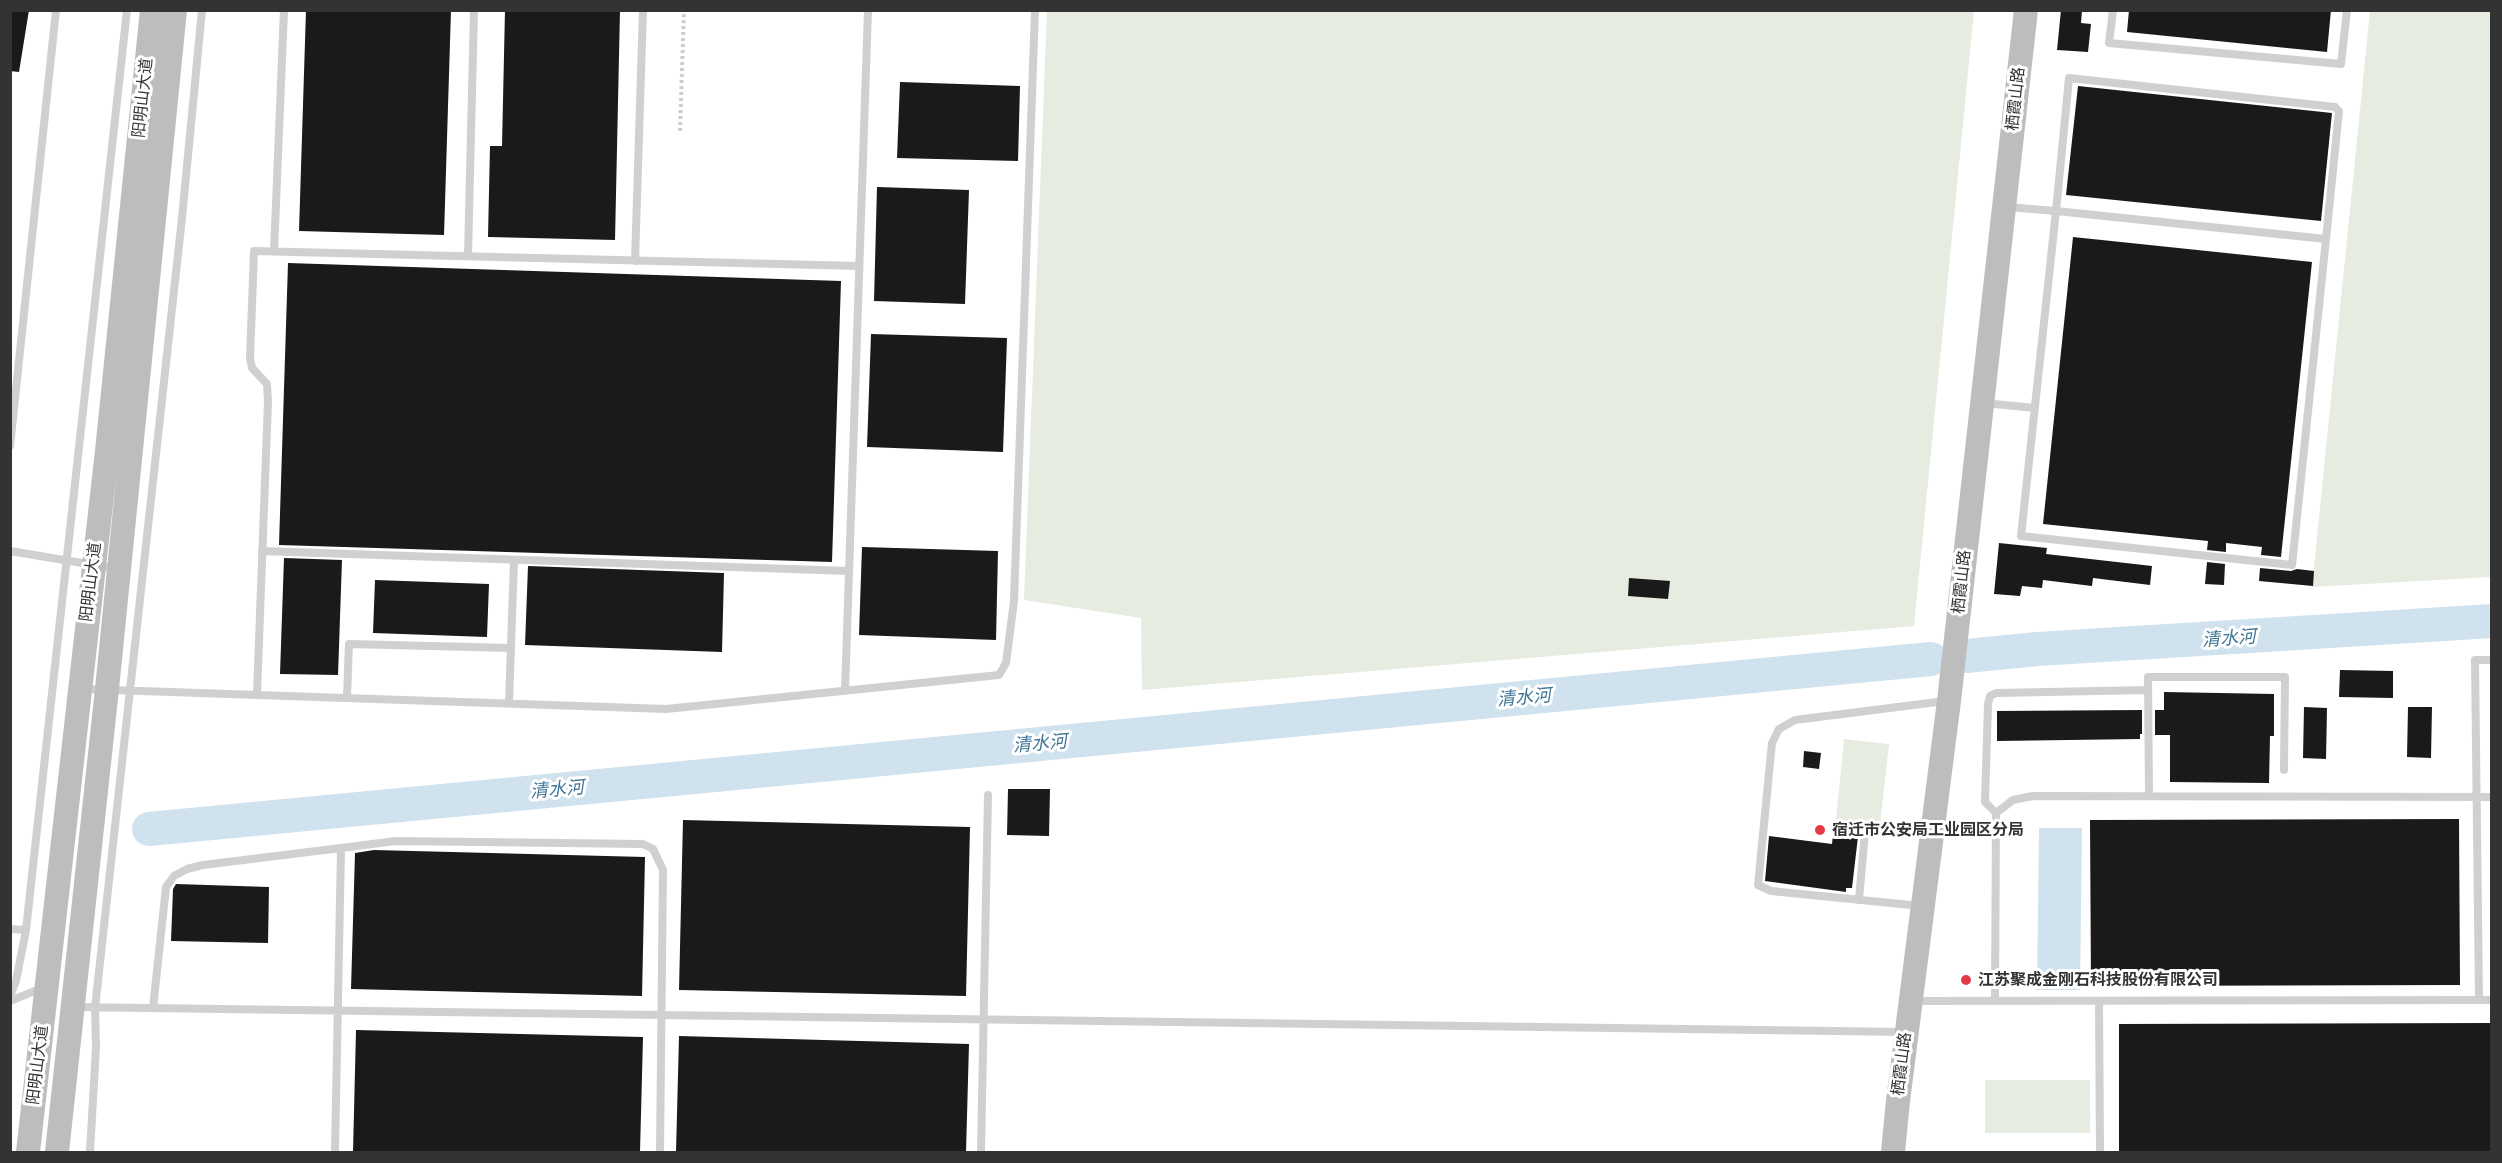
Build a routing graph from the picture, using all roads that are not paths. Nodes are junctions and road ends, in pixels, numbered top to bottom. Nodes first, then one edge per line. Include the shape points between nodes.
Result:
1 (56, 10) edge
2 (127, 10) edge
3 (152, 10) edge
4 (175, 10) edge
5 (202, 10) edge
6 (284, 10) edge
7 (474, 10) edge
8 (643, 10) edge
9 (868, 10) edge
10 (1035, 10) edge
11 (2026, 10) edge
12 (2112, 10) edge
13 (2347, 10) edge
14 (2004, 206) junction
15 (2056, 211) junction
16 (2326, 239) junction
17 (274, 251) junction
18 (468, 256) junction
19 (635, 261) junction
20 (859, 266) junction
21 (14, 381) edge
22 (1982, 403) junction
23 (2035, 408) junction
24 (10, 446) edge
25 (10, 551) edge
26 (262, 551) junction
27 (67, 560) junction
28 (514, 560) junction
29 (93, 564) junction
30 (119, 569) junction
31 (849, 572) junction
32 (511, 648) junction
33 (2492, 660) edge
34 (79, 688) junction
35 (119, 689) junction
36 (2148, 690) junction
37 (845, 691) junction
38 (257, 694) junction
39 (346, 697) junction
40 (1949, 701) junction
41 (509, 703) junction
42 (2284, 770) dead end
43 (988, 795) dead end
44 (2149, 796) junction
45 (2477, 797) junction
46 (2492, 797) edge
47 (1996, 813) junction
48 (1865, 832) dead end
49 (341, 848) junction
50 (1859, 900) junction
51 (1923, 906) junction
52 (10, 929) edge
53 (26, 930) junction
54 (48, 986) junction
55 (10, 996) edge
56 (2480, 1000) junction
57 (2492, 1000) edge
58 (10, 1001) edge
59 (1911, 1001) junction
60 (2099, 1001) junction
61 (1995, 1002) junction
62 (85, 1007) junction
63 (153, 1008) junction
64 (338, 1011) junction
65 (662, 1015) junction
66 (983, 1020) junction
67 (1907, 1032) junction
68 (28, 1152) edge
69 (57, 1152) edge
70 (90, 1152) edge
71 (335, 1152) edge
72 (660, 1152) edge
73 (981, 1152) edge
74 (1893, 1152) edge
75 (2100, 1152) edge

1 - 21 lane
2 - 27 lane
3 - 29 main road, 阳明山大道
4 - 30 main road, 阳明山大道
5 - 35 lane via 181,230
6 - 17 lane
7 - 18 lane
8 - 19 lane
9 - 20 lane
10 - 37 lane via 1014,602 1006,663 999,675
11 - 14 main road, 栖霞山路
12 - 13 lane via 2109,43 2341,64
14 - 15 lane
14 - 22 main road, 栖霞山路
15 - 16 lane
15 - 16 lane via 2069,78 2335,107 2339,111
15 - 23 lane
16 - 23 lane via 2292,565 2021,536
17 - 18 lane
17 - 26 lane via 254,251 250,346 252,368 267,384 268,401
18 - 19 lane
19 - 20 lane
20 - 31 lane
21 - 24 lane
22 - 23 lane
22 - 40 main road, 栖霞山路
25 - 27 lane
26 - 28 lane
26 - 38 lane
27 - 29 lane
27 - 53 lane
28 - 31 lane
28 - 32 lane
29 - 30 lane
29 - 34 main road, 阳明山大道
30 - 35 main road, 阳明山大道
31 - 37 lane
32 - 39 lane via 349,644
32 - 41 lane
33 - 45 lane via 2475,660
34 - 35 lane
34 - 54 main road, 阳明山大道
35 - 38 lane
35 - 62 main road, 阳明山大道
36 - 42 lane via 2148,677 2284,677
36 - 44 lane
36 - 47 lane via 1990,696 1985,802
37 - 41 lane via 666,709
38 - 39 lane
39 - 41 lane
40 - 50 lane via 1802,718 1785,724 1774,736 1758,885 1771,891
40 - 51 main road, 栖霞山路
43 - 66 lane
44 - 45 lane
44 - 47 lane via 2033,796 2013,800
45 - 46 lane
45 - 56 lane
47 - 61 lane
48 - 50 lane
49 - 63 lane via 203,865 174,876 166,887
49 - 64 lane
49 - 65 lane via 396,841 643,844 653,849 663,870
50 - 51 lane
51 - 59 main road, 栖霞山路
52 - 53 lane
53 - 55 lane
54 - 58 lane
54 - 68 main road, 阳明山大道
56 - 57 lane
56 - 60 lane
59 - 61 lane
59 - 67 main road, 栖霞山路
60 - 61 lane
60 - 75 lane
62 - 63 lane
62 - 69 main road, 阳明山大道
62 - 70 lane via 96,1047
63 - 64 lane
64 - 65 lane
64 - 71 lane
65 - 66 lane
65 - 72 lane
66 - 67 lane
66 - 73 lane
67 - 74 main road, 栖霞山路

